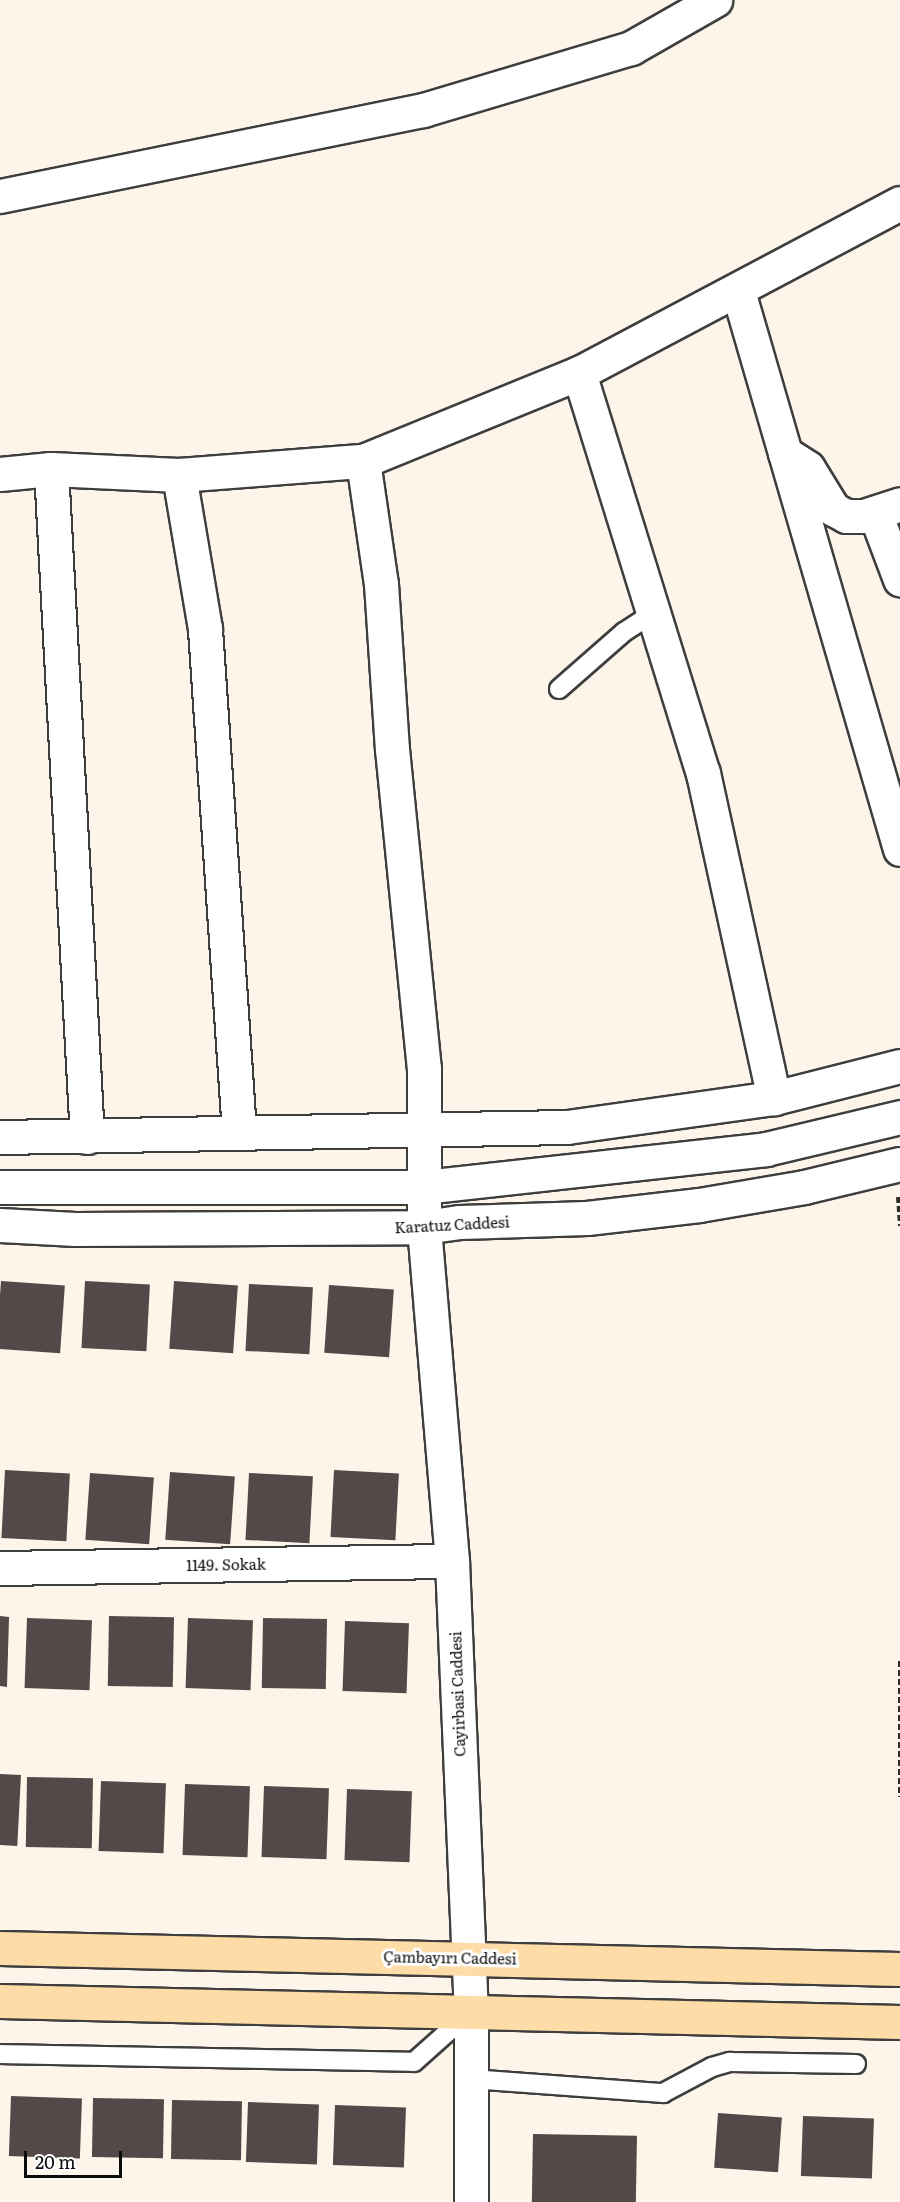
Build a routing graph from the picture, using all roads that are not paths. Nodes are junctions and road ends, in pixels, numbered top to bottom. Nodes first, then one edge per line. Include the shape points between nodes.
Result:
1 (715, 0) edge
2 (0, 196) edge
3 (900, 203) edge
4 (738, 291) junction
5 (579, 373) junction
6 (785, 453) junction
7 (363, 460) junction
8 (51, 469) junction
9 (0, 474) edge
10 (179, 474) junction
11 (888, 508) edge
12 (900, 579) edge
13 (653, 613) junction
14 (559, 689) dead end
15 (900, 849) edge
16 (900, 1066) edge
17 (774, 1098) junction
18 (900, 1117) edge
19 (423, 1127) junction
20 (238, 1131) junction
21 (0, 1137) edge
22 (87, 1137) junction
23 (900, 1164) edge
24 (0, 1187) edge
25 (423, 1187) junction
26 (0, 1225) edge
27 (424, 1227) junction
28 (452, 1561) junction
29 (0, 1568) edge
30 (0, 1948) edge
31 (468, 1957) junction
32 (900, 1970) edge
33 (0, 2001) edge
34 (471, 2011) junction
35 (900, 2022) edge
36 (0, 2054) edge
37 (856, 2064) dead end
38 (471, 2079) junction
39 (471, 2202) edge

1 - 2 street via 631,48 423,110
3 - 4 street
4 - 5 street
4 - 6 street
5 - 7 street
5 - 13 street
6 - 11 street via 808,468 833,508 855,517
6 - 15 street
7 - 10 street
7 - 19 street, Cayirbasi Caddesi via 381,584 392,748 424,1068
8 - 9 street
8 - 10 street
8 - 22 street
10 - 20 street via 205,629
11 - 12 street
13 - 14 lane via 624,632
13 - 17 street via 703,773
16 - 17 street
17 - 19 street via 567,1127
18 - 25 street via 766,1149
19 - 20 street
19 - 25 street, Cayirbasi Caddesi
20 - 22 street
21 - 22 street
23 - 27 street, Karatuz Caddesi via 804,1187 699,1205 587,1218 459,1222
24 - 25 street
25 - 27 street, Cayirbasi Caddesi
26 - 27 street, Karatuz Caddesi via 75,1229
27 - 28 street, Cayirbasi Caddesi
28 - 29 street, 1149. Sokak
28 - 31 street, Cayirbasi Caddesi
30 - 31 main road, Çambayırı Caddesi
31 - 32 main road, Çambayırı Caddesi
31 - 34 street, Cayirbasi Caddesi
33 - 34 main road
34 - 35 main road
34 - 36 lane via 414,2062
34 - 38 street, Cayirbasi Caddesi
37 - 38 lane via 730,2062 663,2092
38 - 39 street, Cayirbasi Caddesi

